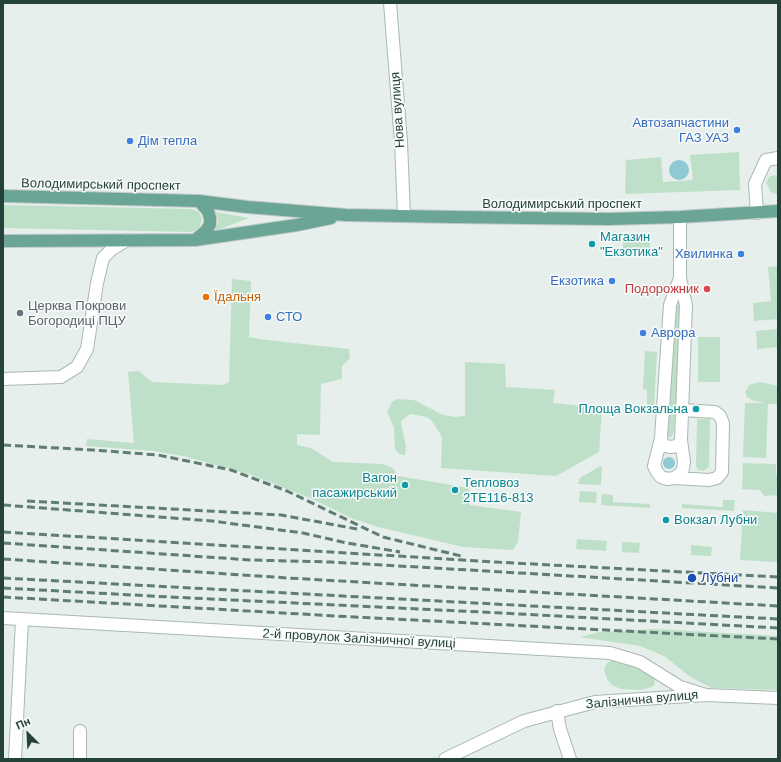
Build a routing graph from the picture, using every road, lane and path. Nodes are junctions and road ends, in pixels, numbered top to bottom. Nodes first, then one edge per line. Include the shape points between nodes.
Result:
1 (390, 3) edge
2 (778, 158) edge
3 (3, 196) edge
4 (199, 201) junction
5 (778, 211) edge
6 (757, 213) junction
7 (346, 215) junction
8 (404, 216) junction
9 (680, 217) junction
10 (127, 240) junction
11 (195, 240) junction
12 (3, 241) edge
13 (680, 278) junction
14 (3, 379) edge
15 (682, 410) junction
16 (661, 438) junction
17 (681, 440) junction
18 (674, 478) junction
19 (3, 618) edge
20 (22, 620) junction
21 (706, 695) junction
22 (778, 698) edge
23 (557, 711) junction
24 (80, 731) dead end
25 (15, 759) edge
26 (80, 759) edge
27 (444, 759) edge
28 (570, 759) edge

1 - 8 street, Нова вулиця
2 - 6 street via 766,160 755,184
3 - 4 main road, Володимирський проспект
4 - 7 main road, Володимирський проспект
4 - 11 main road, Володимирський проспект via 208,211 210,224
5 - 6 main road, Володимирський проспект
6 - 9 main road, Володимирський проспект
7 - 8 main road, Володимирський проспект
7 - 11 main road, Володимирський проспект
8 - 9 main road, Володимирський проспект via 608,219
9 - 13 street
10 - 11 main road, Володимирський проспект
10 - 12 main road, Володимирський проспект
10 - 14 street via 103,258 87,349 77,367 61,377
13 - 15 street via 686,305
13 - 16 street via 670,305
15 - 17 street
15 - 18 street via 715,412 720,416 723,423 722,472 717,478 709,480
16 - 17 street via 664,446 671,447 677,446
16 - 18 street via 654,466 661,477
17 - 18 street via 683,469
19 - 20 street, 2-й провулок Залізничної вулиці
20 - 21 street, 2-й провулок Залізничної вулиці via 610,653 640,662 680,687
20 - 25 street
21 - 22 street, Залізнична вулиця
21 - 23 street, Залізнична вулиця via 594,702
23 - 27 street, Залізнична вулиця via 524,721
23 - 28 street
24 - 26 street

